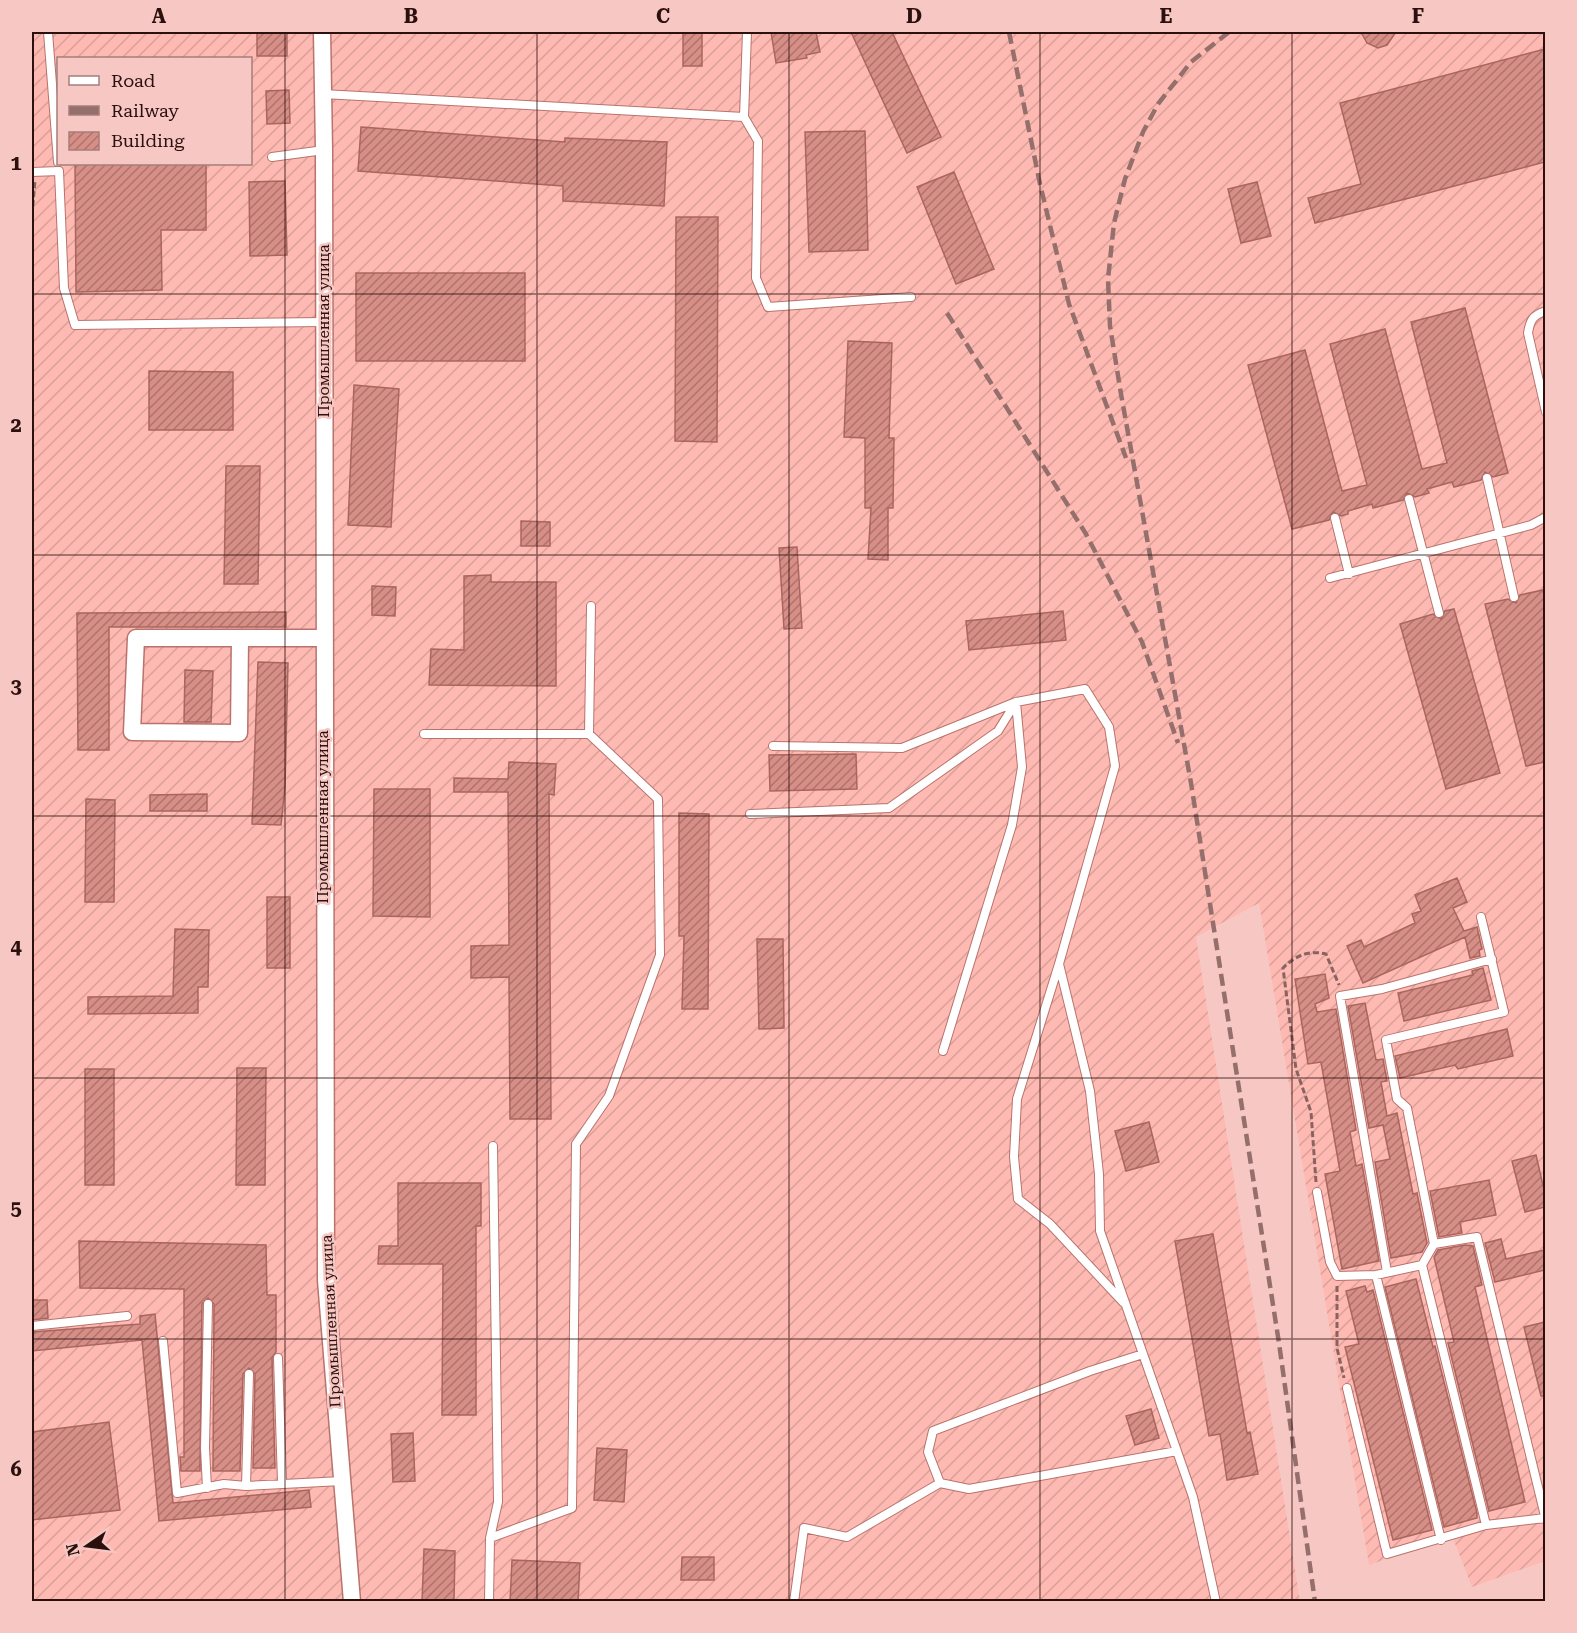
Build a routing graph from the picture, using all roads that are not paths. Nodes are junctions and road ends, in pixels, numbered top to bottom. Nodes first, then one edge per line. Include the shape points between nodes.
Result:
1 (48, 32) edge
2 (321, 32) edge
3 (747, 32) edge
4 (323, 94) junction
5 (744, 117) junction
6 (57, 142) edge
7 (324, 150) junction
8 (272, 157) dead end
9 (59, 166) edge
10 (34, 172) edge
11 (911, 297) dead end
12 (1545, 311) edge
13 (324, 322) junction
14 (1545, 412) edge
15 (1486, 478) dead end
16 (1409, 499) dead end
17 (1545, 517) edge
18 (1335, 518) dead end
19 (1500, 534) junction
20 (1424, 554) junction
21 (1349, 574) junction
22 (1330, 578) dead end
23 (1514, 597) dead end
24 (591, 606) dead end
25 (1439, 613) dead end
26 (240, 638) junction
27 (323, 638) junction
28 (1017, 702) junction
29 (424, 734) dead end
30 (589, 734) junction
31 (773, 746) dead end
32 (750, 814) dead end
33 (1481, 917) dead end
34 (1492, 959) junction
35 (1059, 964) junction
36 (943, 1051) dead end
37 (493, 1146) dead end
38 (1317, 1192) road end
39 (1434, 1244) junction
40 (1422, 1265) junction
41 (1387, 1272) junction
42 (1376, 1275) junction
43 (208, 1304) dead end
44 (1126, 1305) junction
45 (127, 1316) dead end
46 (32, 1326) edge
47 (163, 1341) dead end
48 (1143, 1354) junction
49 (278, 1358) dead end
50 (249, 1374) dead end
51 (1347, 1388) road end
52 (1177, 1451) junction
53 (342, 1481) junction
54 (282, 1482) junction
55 (940, 1482) junction
56 (246, 1486) junction
57 (207, 1488) junction
58 (1545, 1519) edge
59 (1486, 1525) junction
60 (489, 1538) junction
61 (1441, 1540) junction
62 (352, 1602) edge
63 (489, 1602) edge
64 (794, 1602) edge
65 (1216, 1602) edge

1 - 6 lane
2 - 4 street, Промышленная улица
3 - 5 lane
4 - 5 lane
4 - 7 street, Промышленная улица
5 - 11 lane via 758,141 756,278 768,308
7 - 8 lane
7 - 13 street, Промышленная улица
9 - 10 lane
9 - 13 lane via 64,288 75,325
12 - 14 lane via 1530,321 1528,333
13 - 27 street, Промышленная улица
15 - 19 lane
16 - 20 lane
17 - 19 lane
18 - 21 lane
19 - 20 lane
19 - 23 lane
20 - 21 lane
20 - 25 lane
21 - 22 lane
24 - 30 lane
26 - 26 street via 136,638 132,732 239,733
26 - 27 street
27 - 53 street, Промышленная улица via 326,1280
28 - 31 lane via 902,748
28 - 32 lane via 998,731 889,808
28 - 35 lane via 1085,688 1109,727 1115,766
28 - 36 lane via 1022,767 1012,825
29 - 30 lane
30 - 60 lane via 658,799 660,955 609,1095 576,1144 572,1508
33 - 34 lane
34 - 39 lane via 1504,1012 1386,1040 1397,1098 1407,1108
34 - 41 lane via 1382,989 1340,996
35 - 44 lane via 1090,1091 1099,1174 1100,1231
35 - 44 lane via 1017,1099 1014,1157 1018,1198 1050,1224
37 - 60 lane via 498,1502
38 - 42 lane via 1330,1262 1337,1276
39 - 40 lane
39 - 58 lane via 1477,1237
40 - 41 lane
40 - 59 lane
41 - 42 lane
42 - 61 lane
43 - 57 lane
44 - 48 lane
45 - 46 lane
47 - 57 lane via 177,1493
48 - 52 lane
48 - 55 lane via 933,1431 928,1452
49 - 54 lane
50 - 56 lane
51 - 61 lane via 1387,1554
52 - 55 lane via 969,1489
52 - 65 lane via 1196,1494
53 - 54 lane
53 - 62 street, Промышленная улица
54 - 56 lane
55 - 64 lane via 847,1537 804,1528
56 - 57 lane via 224,1484
58 - 59 lane
59 - 61 lane
60 - 63 lane

